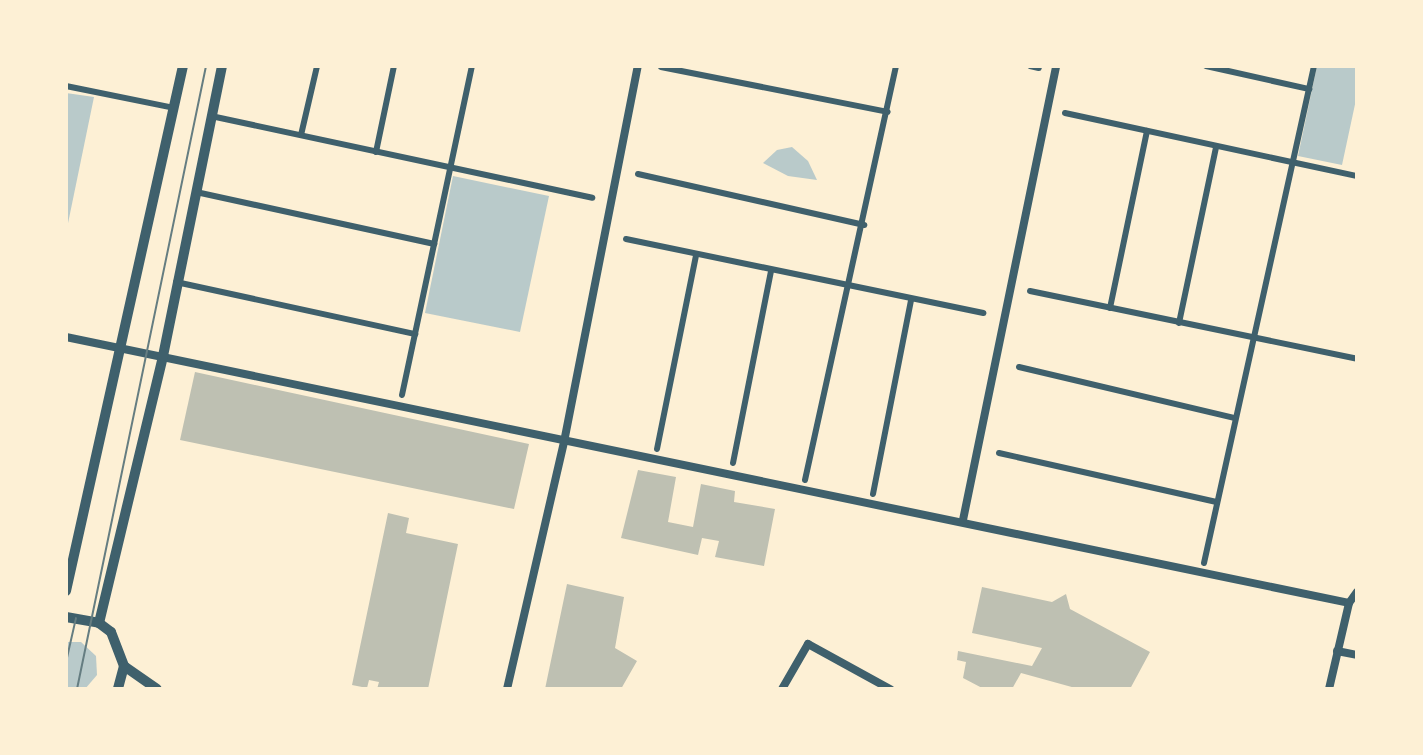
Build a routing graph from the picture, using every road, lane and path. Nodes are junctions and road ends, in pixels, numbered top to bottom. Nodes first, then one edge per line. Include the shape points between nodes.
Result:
1 (183, 66) edge
2 (222, 66) edge
3 (317, 66) edge
4 (394, 66) edge
5 (472, 66) edge
6 (638, 66) edge
7 (896, 66) edge
8 (1030, 66) edge
9 (1056, 66) edge
10 (1206, 66) edge
11 (1314, 66) edge
12 (661, 67) edge
13 (1039, 68) edge
14 (66, 86) edge
15 (1309, 89) junction
16 (174, 108) junction
17 (888, 112) junction
18 (1065, 113) dead end
19 (211, 116) junction
20 (1147, 131) junction
21 (301, 135) junction
22 (1216, 147) junction
23 (376, 152) junction
24 (1293, 162) junction
25 (450, 168) junction
26 (638, 174) dead end
27 (1357, 176) edge
28 (196, 192) junction
29 (592, 198) dead end
30 (864, 225) junction
31 (626, 239) dead end
32 (434, 244) junction
33 (696, 255) junction
34 (771, 271) junction
35 (176, 282) junction
36 (849, 288) junction
37 (1030, 291) dead end
38 (911, 300) junction
39 (1110, 308) junction
40 (983, 313) dead end
41 (1179, 323) junction
42 (415, 334) junction
43 (66, 337) edge
44 (1253, 338) junction
45 (121, 349) junction
46 (163, 356) junction
47 (1357, 359) edge
48 (1019, 367) dead end
49 (402, 395) dead end
50 (1235, 418) junction
51 (564, 442) junction
52 (657, 449) dead end
53 (999, 453) dead end
54 (733, 463) dead end
55 (805, 480) dead end
56 (873, 494) dead end
57 (1217, 502) junction
58 (963, 520) junction
59 (1204, 563) dead end
60 (66, 591) edge
61 (1357, 592) edge
62 (1349, 603) junction
63 (66, 617) edge
64 (99, 623) junction
65 (1337, 651) junction
66 (1357, 655) edge
67 (124, 666) junction
68 (118, 689) edge
69 (157, 689) edge
70 (507, 689) edge
71 (782, 689) edge
72 (890, 689) edge
73 (1329, 689) edge

1 - 16 street
2 - 19 street
3 - 21 street
4 - 23 street
5 - 25 street
6 - 51 street
7 - 17 street
8 - 13 street
9 - 58 street
10 - 15 street
11 - 15 street
12 - 17 street
14 - 16 street
15 - 24 street
16 - 45 street
17 - 30 street
18 - 20 street
19 - 21 street
19 - 28 street
20 - 22 street
20 - 39 street
21 - 23 street
22 - 24 street
22 - 41 street
23 - 25 street
24 - 27 street
24 - 44 street
25 - 29 street
25 - 32 street
26 - 30 street
28 - 32 street
28 - 35 street
30 - 36 street
31 - 33 street
32 - 42 street
33 - 34 street
33 - 52 street
34 - 36 street
34 - 54 street
35 - 42 street
35 - 46 street
36 - 38 street
36 - 55 street
37 - 39 street
38 - 40 street
38 - 56 street
39 - 41 street
41 - 44 street
42 - 49 street
43 - 45 street
44 - 47 street
44 - 50 street
45 - 46 street
45 - 60 street
46 - 51 street
46 - 64 street
48 - 50 street
50 - 57 street
51 - 58 street
51 - 70 street
53 - 57 street
57 - 59 street
58 - 62 street
61 - 62 street
62 - 65 street
63 - 64 street
64 - 67 street via 120,646
65 - 66 street
65 - 73 street
67 - 68 street
67 - 69 street
71 - 72 street via 808,644

